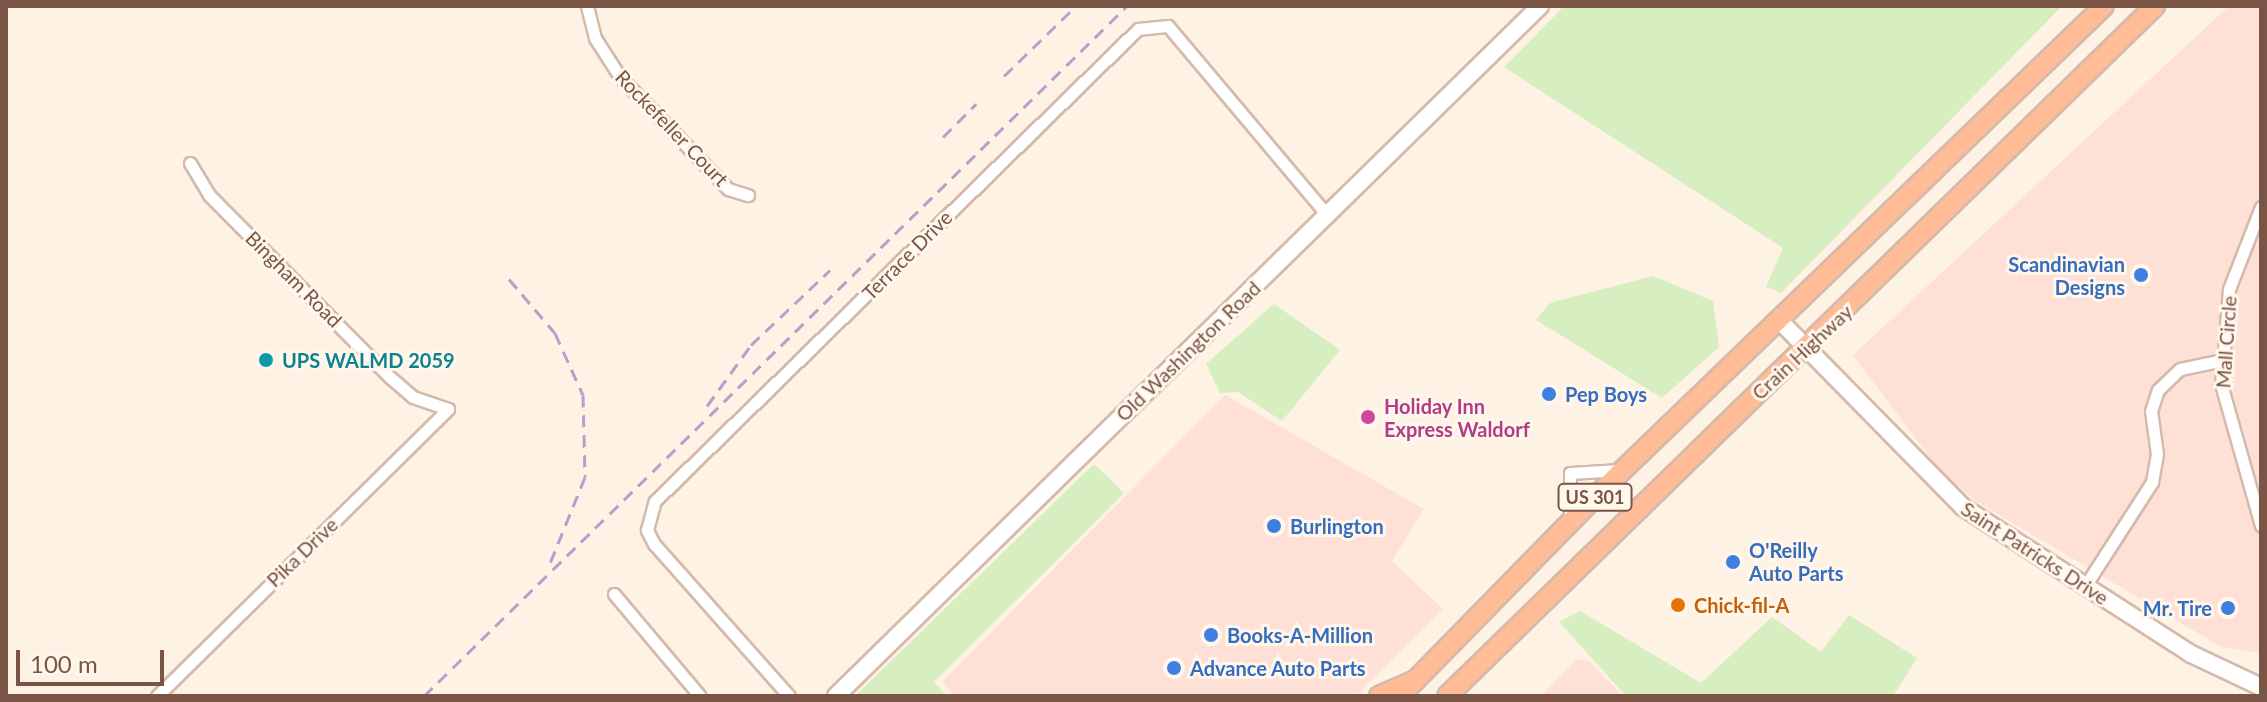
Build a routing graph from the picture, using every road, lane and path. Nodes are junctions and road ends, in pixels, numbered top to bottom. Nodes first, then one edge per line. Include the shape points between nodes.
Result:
1 (587, 6) edge
2 (1540, 6) edge
3 (2104, 6) edge
4 (2155, 6) edge
5 (190, 163) dead end
6 (748, 195) dead end
7 (2261, 207) edge
8 (1327, 215) junction
9 (1782, 323) junction
10 (1807, 350) junction
11 (2223, 360) junction
12 (448, 409) joint
13 (1625, 469) junction
14 (1570, 523) junction
15 (2261, 525) edge
16 (2085, 586) junction
17 (614, 594) dead end
18 (1416, 680) junction
19 (2257, 680) edge
20 (157, 696) edge
21 (700, 696) edge
22 (789, 696) edge
23 (836, 696) edge
24 (1379, 696) edge
25 (1400, 696) edge
26 (1447, 696) edge

1 - 6 street, Rockefeller Court via 595,38 620,77 728,189
2 - 8 main road, Old Washington Road
3 - 9 highway, Crain Highway / US 301
4 - 10 highway, Crain Highway / US 301
5 - 12 street, Bingham Road via 209,195 391,378 413,397
7 - 11 street, Mall Circle via 2229,289
8 - 22 street, Terrace Drive via 1168,26 1138,29 655,501 647,530 654,544
8 - 23 main road, Old Washington Road
9 - 10 main road, Saint Patricks Drive
9 - 13 highway, Crain Highway / US 301
10 - 16 main road, Saint Patricks Drive via 1963,507
10 - 26 highway, Crain Highway / US 301
11 - 15 street, Mall Circle via 2223,399
11 - 16 street via 2180,369 2158,390 2151,411 2157,454 2152,482
12 - 20 street, Pika Drive
13 - 14 highway, Crain Highway / US 301
13 - 14 street via 1570,473
14 - 18 highway, Crain Highway / US 301
16 - 19 main road, Saint Patricks Drive via 2191,654
17 - 21 street
18 - 24 highway
18 - 25 highway, Crain Highway / US 301

